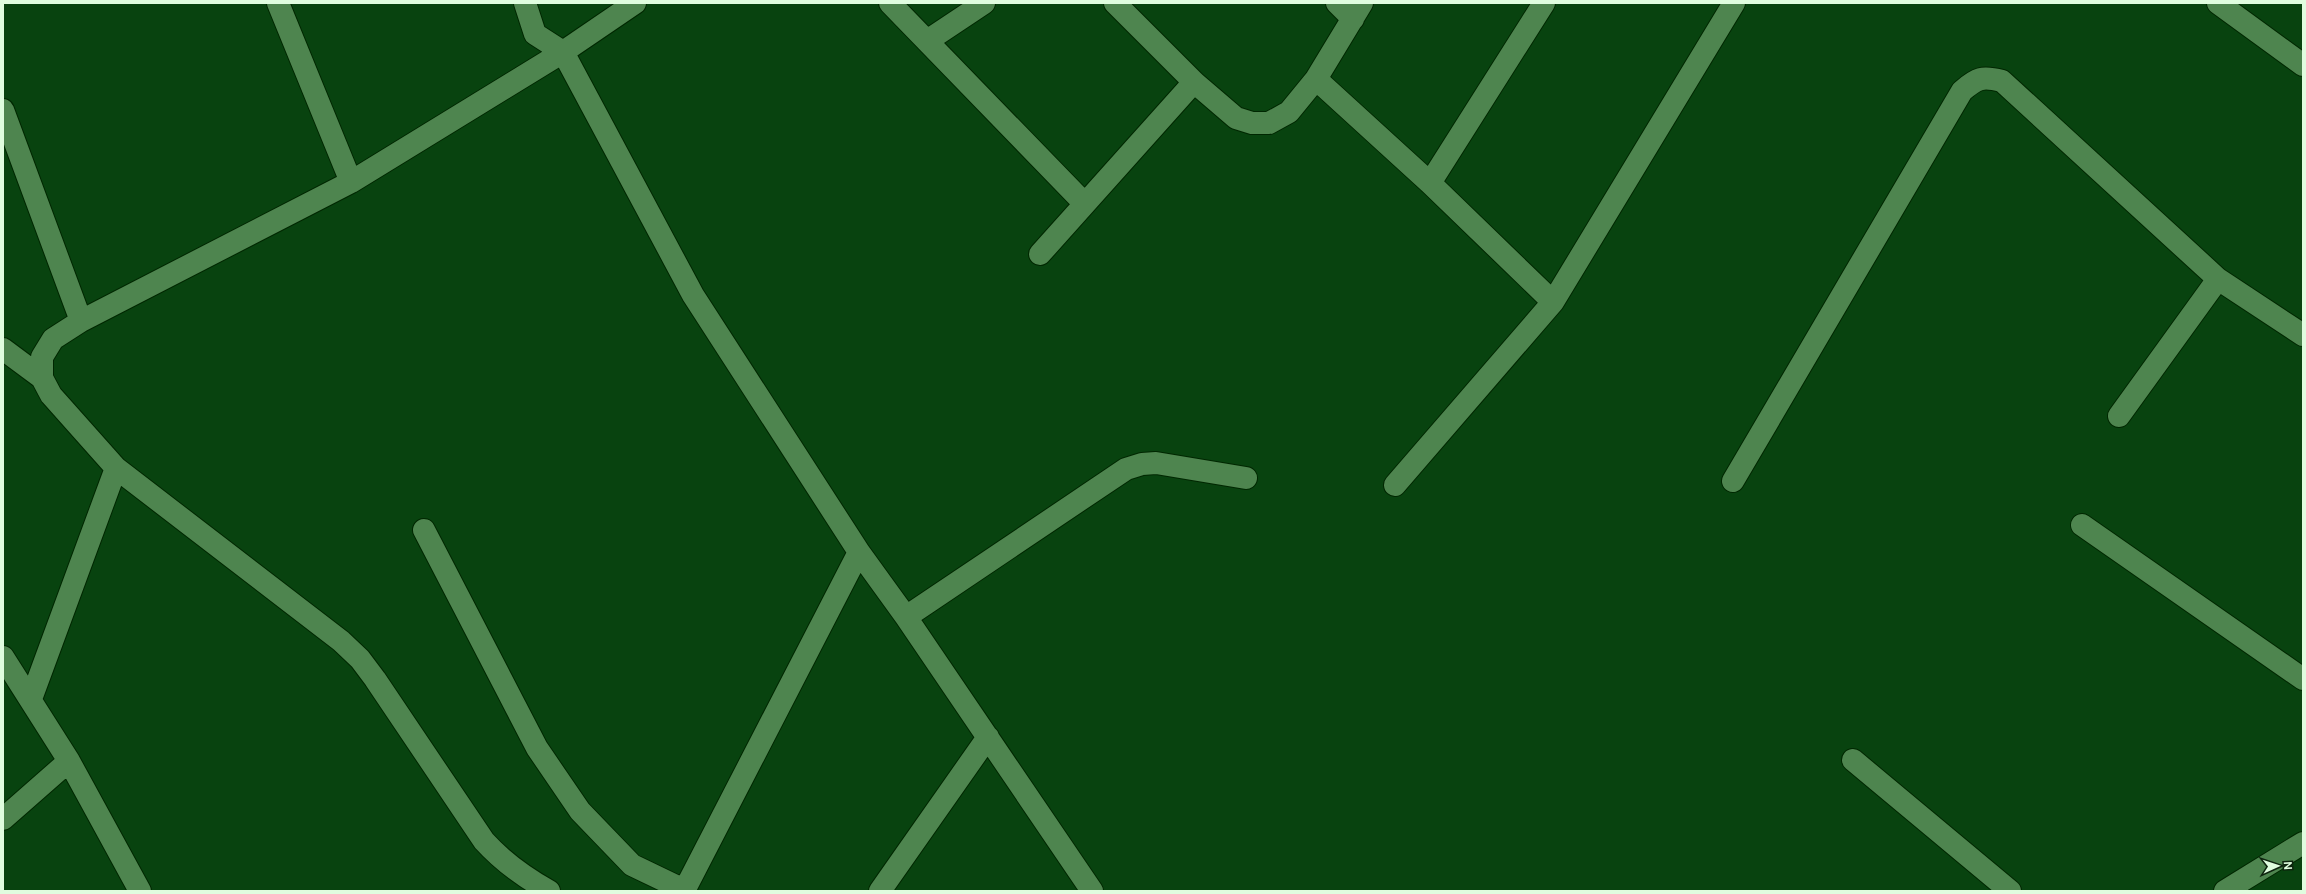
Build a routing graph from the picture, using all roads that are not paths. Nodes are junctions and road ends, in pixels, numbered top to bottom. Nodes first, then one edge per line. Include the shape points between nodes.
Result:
1 (278, 3) edge
2 (525, 3) edge
3 (635, 3) edge
4 (890, 3) edge
5 (984, 3) edge
6 (1115, 3) edge
7 (1336, 3) edge
8 (1544, 3) edge
9 (1734, 3) edge
10 (2218, 3) edge
11 (1357, 11) edge
12 (927, 41) junction
13 (563, 52) junction
14 (2303, 65) edge
15 (1316, 79) junction
16 (1194, 82) junction
17 (3, 110) edge
18 (351, 182) junction
19 (1430, 183) junction
20 (1084, 203) junction
21 (1040, 254) dead end
22 (2218, 279) junction
23 (1552, 302) junction
24 (81, 321) junction
25 (2303, 335) edge
26 (3, 349) edge
27 (42, 378) junction
28 (2119, 416) dead end
29 (116, 468) junction
30 (1246, 478) dead end
31 (1733, 481) dead end
32 (1395, 485) dead end
33 (2082, 525) dead end
34 (424, 530) dead end
35 (859, 552) junction
36 (906, 617) junction
37 (3, 657) edge
38 (2303, 679) edge
39 (30, 699) junction
40 (988, 737) junction
41 (1853, 760) dead end
42 (68, 761) junction
43 (3, 819) edge
44 (2303, 843) edge
45 (140, 891) edge
46 (549, 891) edge
47 (684, 891) edge
48 (880, 891) edge
49 (1092, 891) edge
50 (2010, 891) edge
51 (2225, 891) edge

1 - 18 street
2 - 13 street via 535,34
3 - 13 street
4 - 12 street
5 - 12 street
6 - 16 street
7 - 11 street
8 - 19 street
9 - 23 street
10 - 14 street
11 - 15 street
12 - 20 street
13 - 18 street
13 - 35 street via 693,295
15 - 16 street via 1289,112 1269,123 1252,124 1236,118
15 - 19 street
16 - 20 street
17 - 24 street
18 - 24 street
19 - 23 street
20 - 21 street
22 - 25 street
22 - 28 street
22 - 31 street via 2002,80 1986,77 1973,81 1962,91
23 - 32 street
24 - 27 street via 52,339 42,357
26 - 27 street
27 - 29 street via 51,395
29 - 39 street
29 - 46 street via 341,641 360,659 484,841 500,859 520,875
30 - 36 street via 1156,463 1126,469
33 - 38 street
34 - 47 street via 537,748 580,811 632,865
35 - 36 street
35 - 47 street
36 - 40 street
37 - 39 street
39 - 42 street
40 - 48 street
40 - 49 street
41 - 50 street
42 - 43 street
42 - 45 street
44 - 51 street

